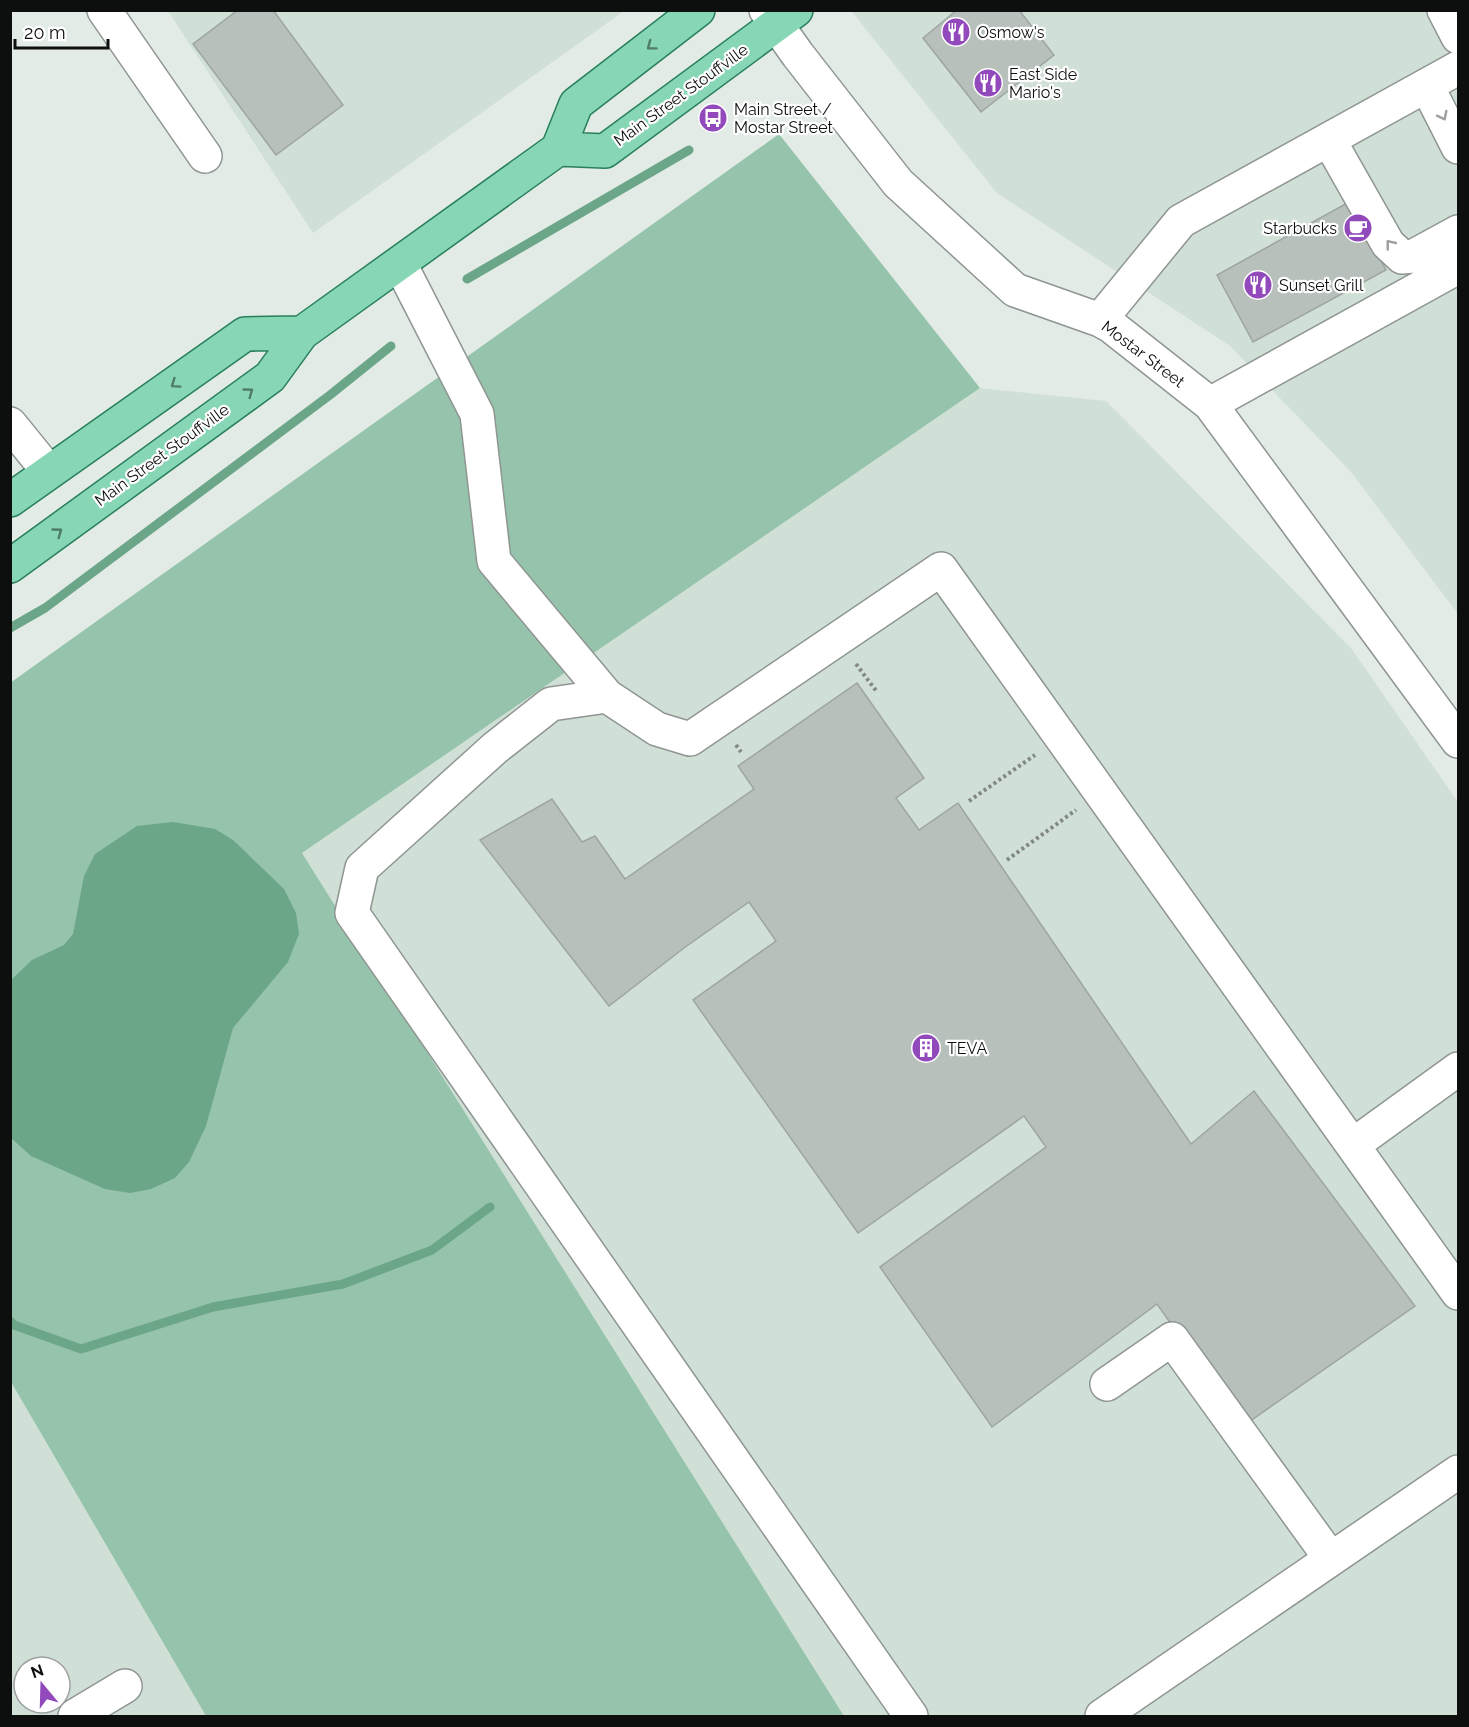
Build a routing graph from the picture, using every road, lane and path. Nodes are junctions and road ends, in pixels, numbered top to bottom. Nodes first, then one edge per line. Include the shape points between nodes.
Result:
1 (104, 10) edge
2 (698, 10) edge
3 (1444, 10) edge
4 (779, 15) edge
5 (1458, 37) edge
6 (1458, 68) edge
7 (1427, 86) junction
8 (1329, 140) junction
9 (1458, 147) edge
10 (558, 149) junction
11 (206, 156) dead end
12 (1458, 232) edge
13 (400, 264) junction
14 (1458, 267) edge
15 (1100, 320) junction
16 (302, 333) junction
17 (1210, 404) junction
18 (10, 424) edge
19 (49, 472) junction
20 (10, 500) edge
21 (10, 566) edge
22 (607, 696) junction
23 (1061, 737) junction
24 (1458, 741) edge
25 (1101, 792) junction
26 (969, 801) dead end
27 (1007, 860) dead end
28 (1458, 1070) edge
29 (1353, 1145) junction
30 (1458, 1293) edge
31 (1107, 1384) dead end
32 (1458, 1472) edge
33 (1331, 1559) junction
34 (125, 1686) dead end
35 (75, 1716) edge
36 (911, 1716) edge
37 (1102, 1716) edge

1 - 11 street
2 -> 10 main road via 576,104
3 - 5 street
4 - 10 main road, Main Street Stouffville via 605,151
4 - 15 street, Mostar Street via 898,183 1015,290
6 - 7 street
7 - 8 street
7 -> 9 street
12 -> 8 street via 1414,256 1401,257 1388,244
8 - 15 street via 1181,221
10 - 13 main road, Main Street Stouffville
13 - 16 main road, Main Street Stouffville
13 - 22 street via 477,414 494,561
14 - 17 street
15 - 17 street, Mostar Street
16 -> 19 main road via 244,334
21 -> 16 main road, Main Street Stouffville via 270,377
17 - 24 street, Mostar Street
18 - 19 street
19 - 20 main road
22 - 23 street via 657,729 690,739 941,569
22 - 36 street via 551,704 495,748 362,868 352,914
23 - 25 street
23 - 26 path
25 - 27 path
25 - 29 street
28 - 29 street
29 - 30 street
31 - 33 street via 1172,1339
32 - 33 street
33 - 37 street
34 - 35 street

